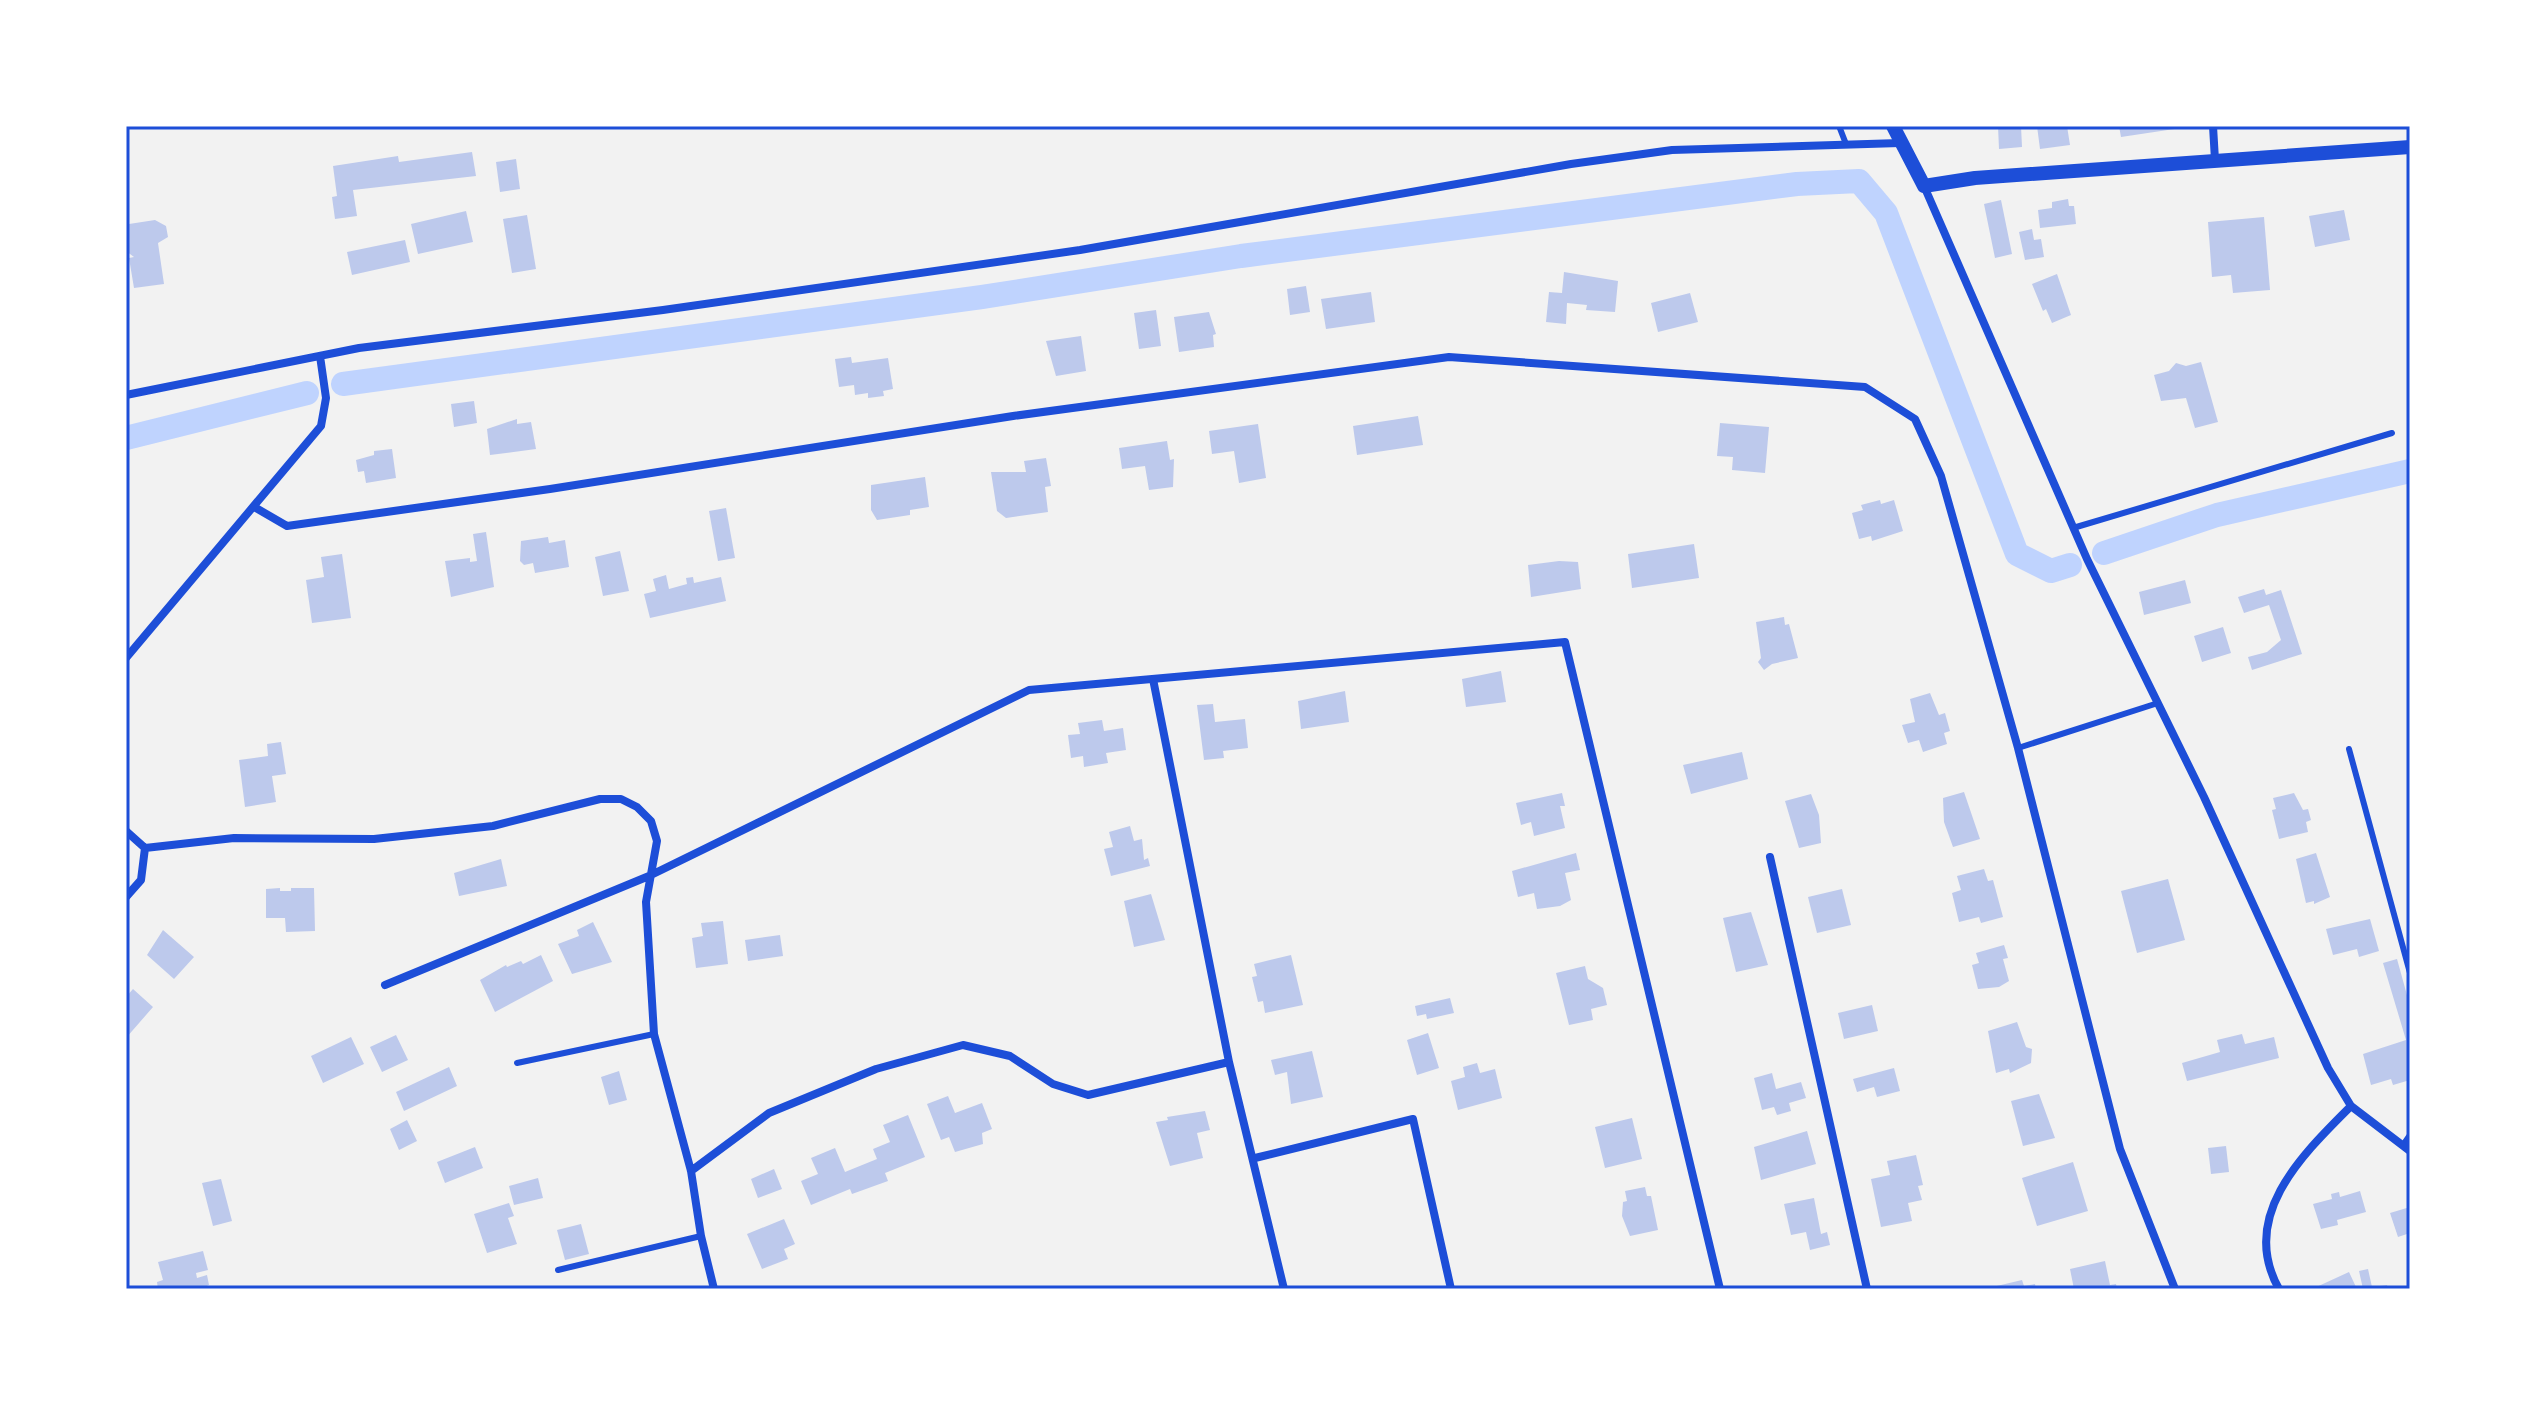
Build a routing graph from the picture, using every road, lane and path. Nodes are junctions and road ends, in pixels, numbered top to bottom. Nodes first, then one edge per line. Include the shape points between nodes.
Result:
1 (1839, 126) edge
2 (1893, 126) edge
3 (2213, 126) edge
4 (1900, 143) junction
5 (1846, 144) junction
6 (2410, 147) edge
7 (2215, 160) junction
8 (1924, 186) junction
9 (320, 356) junction
10 (126, 395) edge
11 (2392, 433) dead end
12 (256, 508) junction
13 (2073, 528) junction
14 (126, 658) edge
15 (1153, 679) junction
16 (2158, 703) junction
17 (2018, 748) junction
18 (2349, 749) dead end
19 (126, 831) edge
20 (145, 848) junction
21 (1770, 857) dead end
22 (649, 876) junction
23 (126, 897) edge
24 (2410, 973) edge
25 (385, 985) dead end
26 (654, 1034) junction
27 (1229, 1062) junction
28 (517, 1063) dead end
29 (2351, 1106) junction
30 (2410, 1135) edge
31 (2407, 1148) edge
32 (1255, 1158) junction
33 (691, 1171) junction
34 (701, 1236) junction
35 (558, 1270) dead end
36 (714, 1289) edge
37 (1284, 1289) edge
38 (1451, 1289) edge
39 (1720, 1289) edge
40 (1867, 1289) edge
41 (2175, 1289) edge
42 (2279, 1289) edge

1 - 5 lane
2 - 4 street
3 - 7 street
4 - 5 street
4 - 8 street
5 - 9 street via 1672,150 1080,250
6 - 7 street
7 - 8 street
8 - 13 street
9 - 10 street
9 - 12 street via 326,398 321,426
11 - 13 lane
12 - 14 street
12 - 17 street via 287,526 998,418 1449,357 1865,387 1915,419 1941,476
13 - 16 street
15 - 22 street via 1029,690
15 - 27 street
15 - 39 street via 1565,642
16 - 17 lane
16 - 29 street via 2328,1068
17 - 41 street via 2120,1149
18 - 24 lane
19 - 20 street
20 - 22 street via 234,838 389,837 493,826 600,799 621,799 651,821 657,841
20 - 23 street via 141,880
21 - 40 street
22 - 25 street
22 - 26 street
26 - 28 lane
26 - 33 street
27 - 32 street
27 - 33 street via 1088,1095 1053,1084 1010,1056 963,1045 876,1069 769,1113
29 - 31 street
29 - 42 street via 2308,1149 2276,1194 2266,1243 2271,1276
30 - 31 lane
32 - 37 street
32 - 38 street via 1413,1119
33 - 34 street
34 - 35 lane
34 - 36 street

